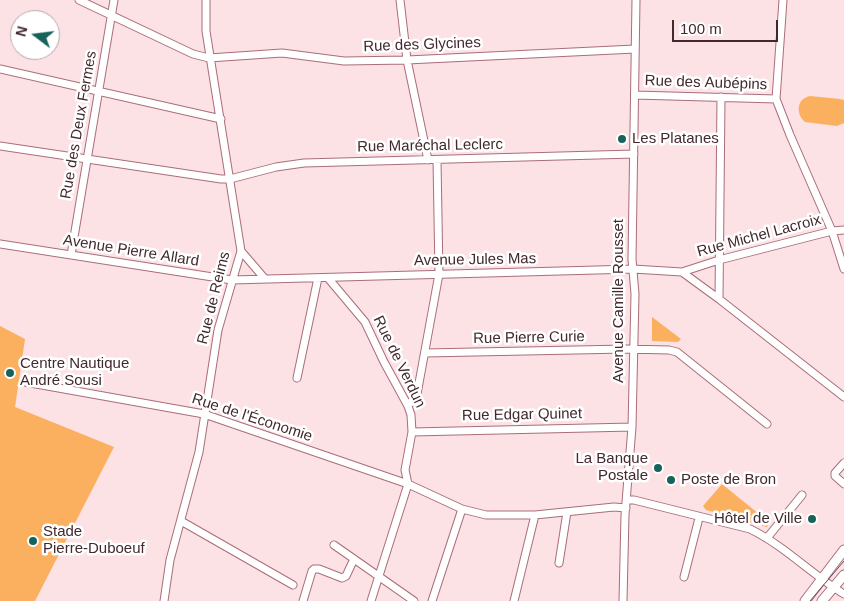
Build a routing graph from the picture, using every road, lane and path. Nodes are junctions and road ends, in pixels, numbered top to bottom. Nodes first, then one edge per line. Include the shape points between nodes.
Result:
1 (79, 0) edge
2 (114, 0) edge
3 (206, 0) edge
4 (400, 0) edge
5 (636, 0) edge
6 (782, 0) edge
7 (112, 14) junction
8 (635, 49) junction
9 (210, 58) junction
10 (408, 60) junction
11 (0, 69) edge
12 (98, 90) junction
13 (635, 95) junction
14 (721, 98) junction
15 (776, 99) junction
16 (221, 119) junction
17 (0, 146) edge
18 (634, 154) junction
19 (87, 159) junction
20 (428, 160) junction
21 (437, 160) junction
22 (230, 179) junction
23 (844, 230) edge
24 (832, 231) junction
25 (0, 244) edge
26 (241, 251) junction
27 (70, 256) junction
28 (719, 260) junction
29 (633, 269) junction
30 (844, 269) edge
31 (682, 272) junction
32 (439, 274) junction
33 (318, 278) junction
34 (328, 278) junction
35 (265, 279) junction
36 (232, 280) junction
37 (719, 299) junction
38 (633, 349) junction
39 (425, 353) junction
40 (297, 378) dead end
41 (25, 382) dead end
42 (844, 397) edge
43 (408, 406) junction
44 (204, 414) junction
45 (767, 424) dead end
46 (632, 426) junction
47 (412, 432) junction
48 (844, 463) edge
49 (408, 484) junction
50 (844, 484) edge
51 (802, 495) dead end
52 (627, 500) junction
53 (626, 508) junction
54 (462, 509) junction
55 (567, 512) junction
56 (535, 515) junction
57 (699, 518) junction
58 (181, 522) junction
59 (767, 538) junction
60 (334, 545) dead end
61 (844, 550) edge
62 (354, 559) junction
63 (559, 564) dead end
64 (844, 575) edge
65 (378, 576) junction
66 (684, 577) dead end
67 (822, 579) junction
68 (293, 585) dead end
69 (834, 588) junction
70 (844, 594) edge
71 (164, 601) edge
72 (303, 601) edge
73 (371, 601) edge
74 (414, 601) edge
75 (432, 601) edge
76 (514, 601) edge
77 (623, 601) edge
78 (805, 601) edge
79 (822, 601) edge

1 - 7 street
2 - 7 street, Rue des Deux Fermes
3 - 9 street, Rue de Reims
4 - 10 street
5 - 8 street, Avenue Camille Rousset
6 - 15 street
7 - 9 street via 193,54
7 - 12 street, Rue des Deux Fermes
8 - 10 street, Rue des Glycines
8 - 13 street, Avenue Camille Rousset
9 - 10 street, Rue des Glycines via 282,53 344,61
9 - 16 street, Rue de Reims
10 - 20 street
11 - 12 street
12 - 16 street
12 - 19 street, Rue des Deux Fermes
13 - 14 street, Rue des Aubépins
13 - 18 street, Avenue Camille Rousset
14 - 15 street, Rue des Aubépins
14 - 28 street
15 - 24 street
16 - 22 street, Rue de Reims
17 - 19 street
18 - 21 street, Rue Maréchal Leclerc
18 - 29 street, Avenue Camille Rousset
19 - 22 street
19 - 27 street, Rue des Deux Fermes
20 - 21 street, Rue Maréchal Leclerc
20 - 22 street, Rue Maréchal Leclerc via 304,163
21 - 32 street
22 - 26 street, Rue de Reims
23 - 24 street, Rue Michel Lacroix
24 - 28 street, Rue Michel Lacroix
24 - 30 street
25 - 27 street, Avenue Pierre Allard
26 - 35 street
26 - 36 street, Rue de Reims
27 - 36 street, Avenue Pierre Allard
28 - 31 street, Rue Michel Lacroix
28 - 37 street
29 - 31 street, Avenue Jules Mas
29 - 32 street, Avenue Jules Mas
29 - 38 street, Avenue Camille Rousset
31 - 37 street
32 - 34 street, Avenue Jules Mas
32 - 39 street
33 - 34 street, Avenue Jules Mas
33 - 35 street, Avenue Pierre Allard
33 - 40 street
34 - 43 street, Rue de Verdun via 365,322
35 - 36 street, Avenue Pierre Allard
36 - 44 street, Rue de Reims via 218,330
37 - 42 street
38 - 39 street, Rue Pierre Curie
38 - 45 street, Rue Pierre Curie via 677,352
38 - 46 street, Avenue Camille Rousset
39 - 43 street via 417,394
41 - 44 street, Rue de l'Économie
43 - 47 street, Rue de Verdun
44 - 49 street, Rue de l'Économie
44 - 58 street, Rue de Reims via 199,452
46 - 47 street, Rue Edgar Quinet
46 - 52 street, Avenue Camille Rousset
47 - 49 street, Rue de Verdun via 406,470
48 - 50 street via 835,473
49 - 54 street
49 - 65 street, Rue de Verdun
51 - 59 street
52 - 53 street, Avenue Camille Rousset
52 - 57 street
53 - 55 street
53 - 77 street, Avenue Camille Rousset
54 - 56 street via 486,515
54 - 75 street
55 - 56 street
55 - 63 street
56 - 76 street
57 - 59 street via 750,530
57 - 66 street
58 - 68 street
58 - 71 street, Rue de Reims via 170,560
59 - 67 street
60 - 62 street
61 - 67 main road
62 - 65 street
62 - 72 street via 342,578 314,569
64 - 69 main road
65 - 73 street, Rue de Verdun
65 - 74 street
67 - 69 street
67 - 78 main road
69 - 70 street
69 - 79 main road

